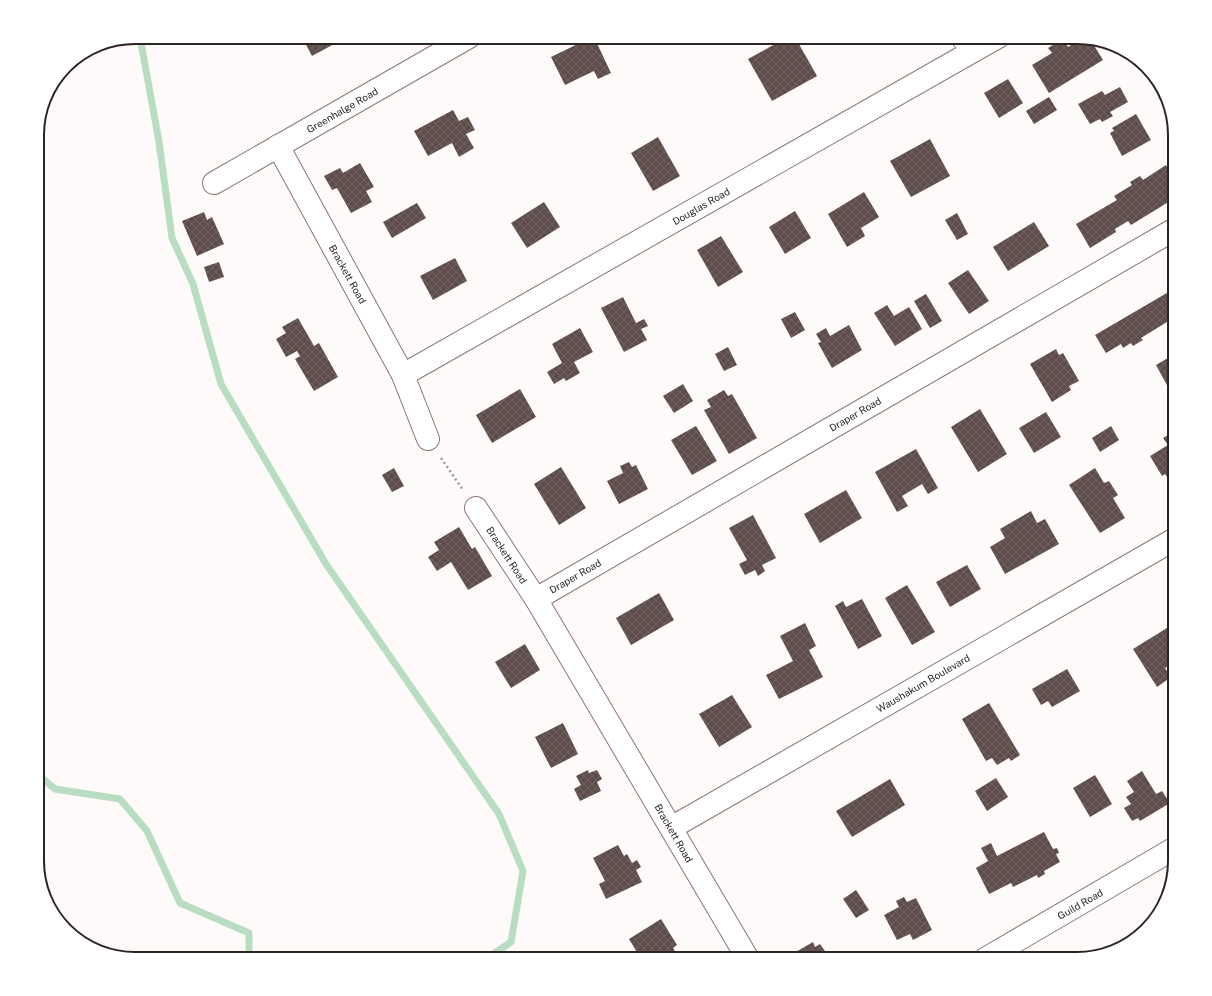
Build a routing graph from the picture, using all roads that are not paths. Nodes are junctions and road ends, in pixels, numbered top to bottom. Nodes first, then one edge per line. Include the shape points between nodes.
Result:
1 (457, 44) edge
2 (962, 46) edge
3 (278, 146) junction
4 (214, 183) dead end
5 (1168, 233) edge
6 (403, 374) junction
7 (428, 439) road end
8 (476, 508) road end
9 (1168, 543) edge
10 (536, 599) junction
11 (671, 828) junction
12 (1168, 852) edge
13 (744, 952) edge
14 (997, 952) edge

1 - 3 street, Greenhalge Road
2 - 6 street, Douglas Road
3 - 4 street, Greenhalge Road
3 - 6 street, Brackett Road
5 - 10 street, Draper Road
6 - 7 street, Brackett Road
8 - 10 street, Brackett Road
9 - 11 street, Waushakum Boulevard
10 - 11 street, Brackett Road
11 - 13 street, Brackett Road
12 - 14 street, Guild Road

